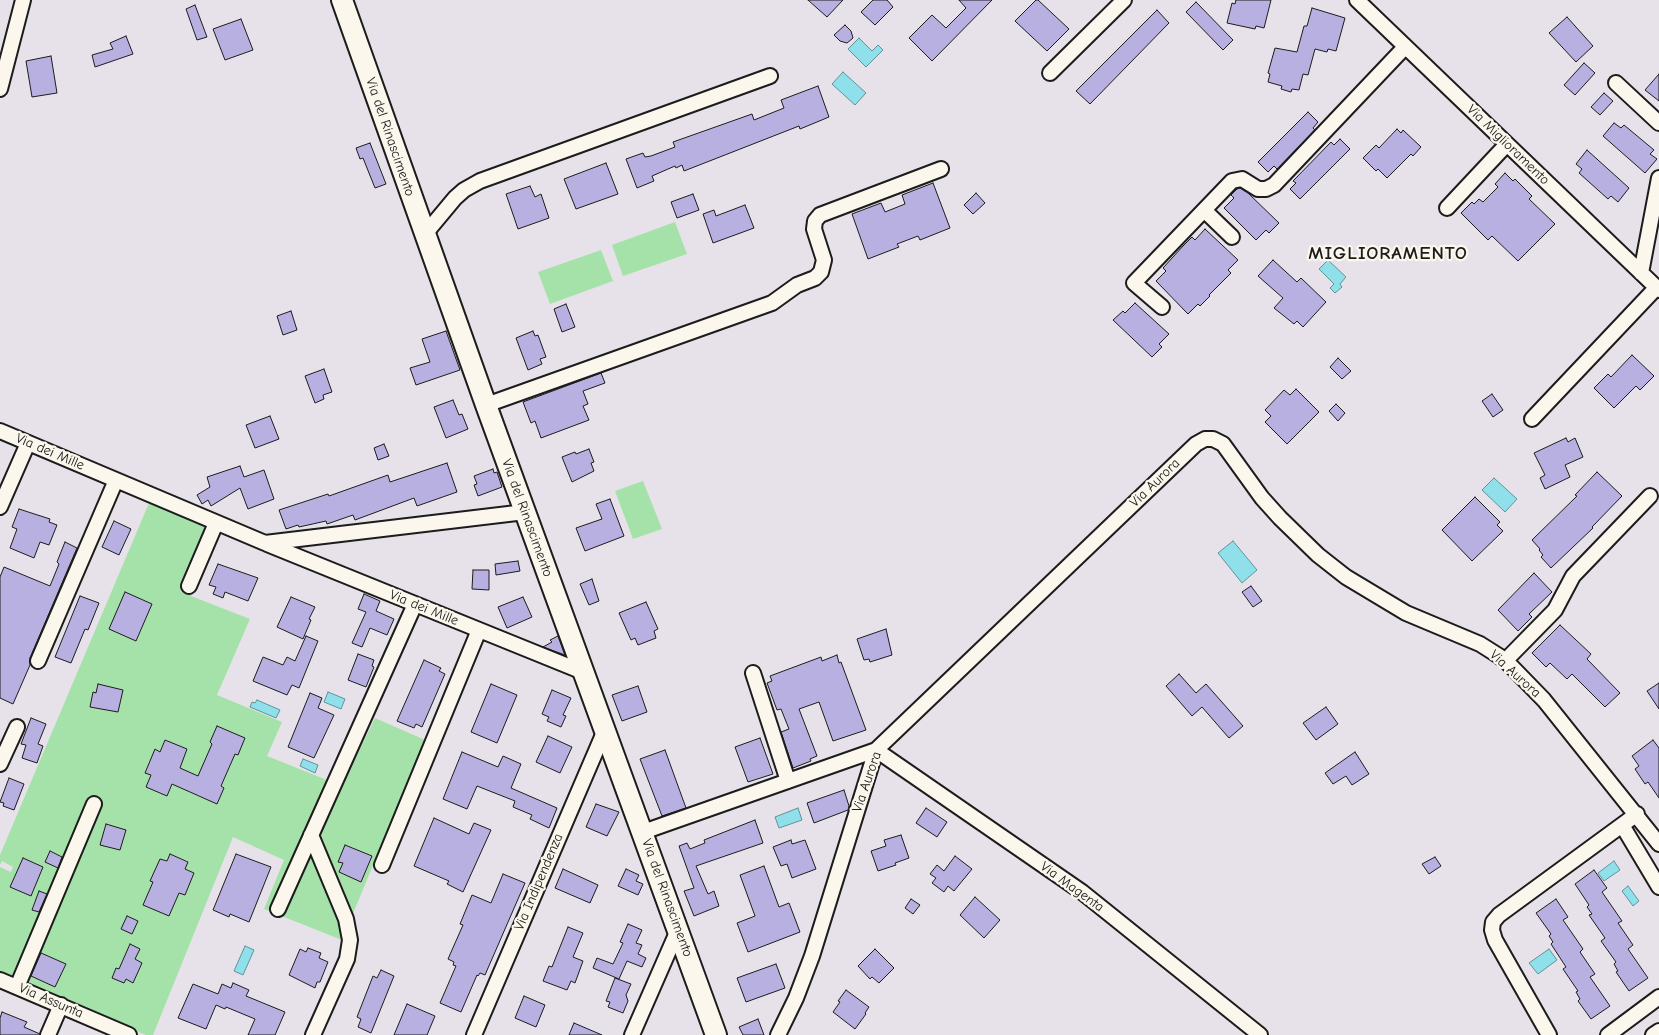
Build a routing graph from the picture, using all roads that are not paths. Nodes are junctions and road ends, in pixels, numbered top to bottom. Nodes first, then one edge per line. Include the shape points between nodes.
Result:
1 (23, 0) edge
2 (342, 0) edge
3 (1124, 0) edge
4 (1357, 0) edge
5 (1406, 46) junction
6 (1050, 73) dead end
7 (770, 76) dead end
8 (1616, 82) dead end
9 (0, 87) edge
10 (1659, 123) edge
11 (1506, 144) junction
12 (941, 169) dead end
13 (1659, 178) edge
14 (1447, 208) dead end
15 (1204, 210) junction
16 (425, 234) junction
17 (1232, 236) dead end
18 (1642, 273) junction
19 (1658, 289) edge
20 (1162, 307) dead end
21 (486, 405) junction
22 (1532, 419) dead end
23 (0, 431) edge
24 (28, 443) junction
25 (116, 480) junction
26 (1650, 496) dead end
27 (0, 507) edge
28 (525, 512) junction
29 (216, 523) junction
30 (265, 543) junction
31 (189, 586) dead end
32 (414, 604) junction
33 (479, 630) junction
34 (38, 661) dead end
35 (1505, 661) junction
36 (584, 672) junction
37 (753, 673) dead end
38 (17, 727) dead end
39 (605, 730) junction
40 (876, 750) junction
41 (0, 764) edge
42 (788, 781) junction
43 (94, 804) dead end
44 (1637, 814) junction
45 (1622, 825) junction
46 (643, 832) junction
47 (311, 836) junction
48 (1659, 844) edge
49 (382, 866) dead end
50 (1659, 887) edge
51 (278, 909) dead end
52 (678, 930) junction
53 (0, 980) edge
54 (17, 987) junction
55 (1659, 997) edge
56 (61, 1005) junction
57 (1659, 1031) edge
58 (122, 1034) edge
59 (48, 1035) edge
60 (313, 1035) edge
61 (474, 1035) edge
62 (632, 1035) edge
63 (716, 1035) edge
64 (778, 1035) edge
65 (1260, 1035) edge
66 (1549, 1035) edge
67 (1608, 1035) edge
68 (1653, 1035) edge

1 - 9 street
2 - 16 street, Via del Rinascimento
3 - 6 street
4 - 5 street, Via Miglioramento
5 - 11 street, Via Miglioramento
5 - 15 street via 1274,185 1258,189 1246,180 1235,179
7 - 16 street via 480,181 455,198
8 - 10 street
11 - 14 street
11 - 18 street, Via Miglioramento
12 - 21 street via 820,215 814,229 824,260 821,272 772,303
13 - 18 street
15 - 17 street
15 - 20 street via 1130,288
16 - 21 street, Via del Rinascimento
18 - 19 street, Via Miglioramento
19 - 22 street
21 - 28 street, Via del Rinascimento
23 - 24 street, Via dei Mille
24 - 25 street, Via dei Mille
24 - 27 street
25 - 29 street, Via dei Mille
25 - 34 street
26 - 35 street via 1573,576 1556,610
28 - 30 street, Via dei Mille
28 - 36 street, Via del Rinascimento
29 - 30 street, Via dei Mille
29 - 31 street
30 - 32 street, Via dei Mille
32 - 33 street, Via dei Mille
32 - 47 street
33 - 36 street, Via dei Mille
33 - 49 street
35 - 40 street, Via Aurora via 1475,642 1406,613 1346,577 1275,514 1223,444 1206,439 1196,444
35 - 44 street, Via Aurora via 1544,700
36 - 39 street, Via del Rinascimento
37 - 42 street
38 - 41 street
39 - 46 street, Via del Rinascimento
39 - 61 street, Via Indipendenza
40 - 42 street
40 - 64 street, Via Aurora via 812,956
40 - 65 street, Via Magenta via 1082,892
42 - 46 street
43 - 54 street
44 - 45 street
44 - 48 street, Via Aurora
45 - 50 street
45 - 66 street via 1493,922 1495,940
46 - 52 street, Via del Rinascimento
47 - 51 street
47 - 60 street via 346,919 350,940 346,959
52 - 62 street
52 - 63 street, Via del Rinascimento
53 - 54 street, Via Assunta
54 - 56 street, Via Assunta
55 - 67 street
56 - 58 street, Via Assunta
56 - 59 street
57 - 68 street

